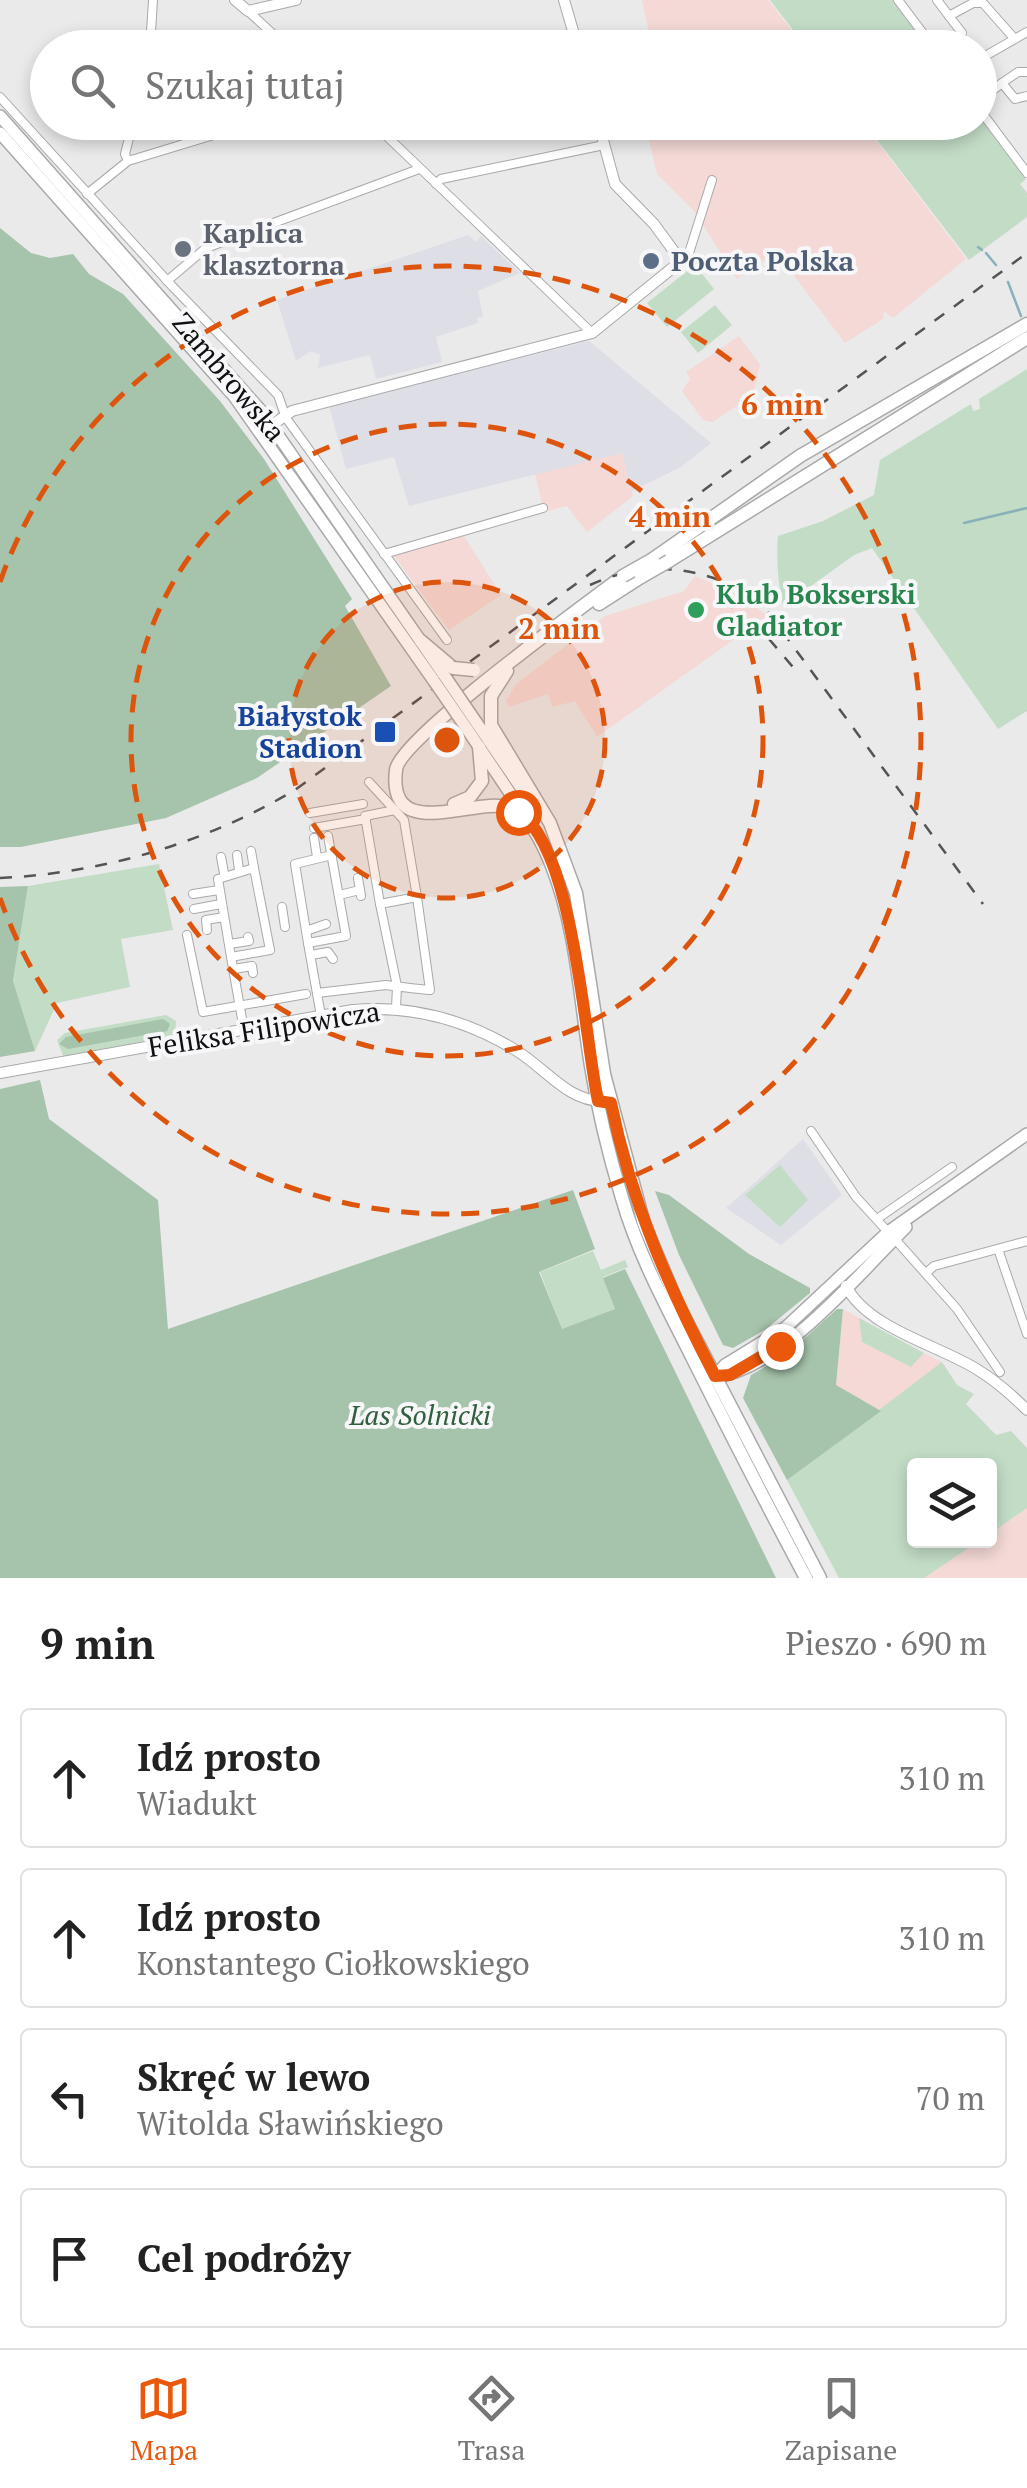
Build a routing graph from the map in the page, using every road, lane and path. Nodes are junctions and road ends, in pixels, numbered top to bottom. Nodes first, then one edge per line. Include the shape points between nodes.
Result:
1 (153, 0) edge
2 (235, 0) edge
3 (296, 0) edge
4 (564, 0) edge
5 (898, 0) edge
6 (937, 0) edge
7 (248, 11) junction
8 (949, 16) junction
9 (151, 30) edge
10 (269, 30) edge
11 (570, 30) edge
12 (920, 30) edge
13 (960, 30) edge
14 (1027, 32) edge
15 (1014, 37) junction
16 (997, 48) edge
17 (1027, 72) edge
18 (1002, 84) junction
19 (997, 88) edge
20 (1027, 96) edge
21 (0, 97) edge
22 (0, 116) edge
23 (30, 130) edge
24 (0, 132) edge
25 (997, 132) edge
26 (39, 140) edge
27 (128, 140) edge
28 (197, 140) edge
29 (390, 140) edge
30 (603, 140) edge
31 (604, 145) junction
32 (1027, 150) edge
33 (1015, 155) junction
34 (128, 161) junction
35 (418, 169) junction
36 (1027, 173) edge
37 (712, 180) dead end
38 (436, 184) junction
39 (87, 194) junction
40 (681, 261) junction
41 (167, 281) junction
42 (1027, 316) edge
43 (1027, 324) edge
44 (592, 332) junction
45 (1027, 341) edge
46 (988, 348) junction
47 (286, 414) junction
48 (267, 428) junction
49 (543, 508) dead end
50 (384, 554) junction
51 (623, 576) junction
52 (447, 640) dead end
53 (421, 641) junction
54 (428, 663) junction
55 (507, 671) junction
56 (444, 675) junction
57 (472, 726) junction
58 (479, 747) junction
59 (369, 782) dead end
60 (395, 810) junction
61 (310, 813) dead end
62 (366, 817) junction
63 (526, 818) junction
64 (328, 836) dead end
65 (554, 841) junction
66 (251, 850) dead end
67 (237, 855) dead end
68 (332, 855) junction
69 (221, 857) dead end
70 (317, 857) junction
71 (254, 868) junction
72 (240, 870) junction
73 (224, 873) junction
74 (358, 878) dead end
75 (218, 890) junction
76 (193, 894) dead end
77 (339, 895) junction
78 (418, 897) junction
79 (222, 904) junction
80 (380, 904) junction
81 (282, 907) dead end
82 (194, 908) dead end
83 (224, 917) junction
84 (265, 924) junction
85 (326, 924) dead end
86 (208, 930) dead end
87 (306, 931) junction
88 (188, 935) dead end
89 (346, 936) junction
90 (248, 937) dead end
91 (308, 943) junction
92 (229, 944) junction
93 (270, 950) junction
94 (348, 950) dead end
95 (310, 955) junction
96 (231, 958) junction
97 (333, 959) dead end
98 (272, 962) dead end
99 (234, 970) junction
100 (253, 973) dead end
101 (397, 986) junction
102 (318, 993) junction
103 (306, 994) dead end
104 (240, 1006) junction
105 (396, 1008) junction
106 (321, 1016) junction
107 (244, 1030) junction
108 (0, 1073) edge
109 (605, 1102) junction
110 (811, 1131) dead end
111 (1027, 1134) edge
112 (952, 1167) dead end
113 (876, 1220) junction
114 (891, 1235) junction
115 (1027, 1241) edge
116 (998, 1249) junction
117 (926, 1273) junction
118 (842, 1283) junction
119 (1027, 1334) edge
120 (1000, 1372) dead end
121 (710, 1379) junction
122 (1026, 1407) edge
123 (806, 1578) edge
124 (820, 1578) edge

1 - 9 street
2 - 7 street
3 - 7 street
4 - 11 street
5 - 12 street
6 - 8 street
7 - 10 street
8 - 13 street
8 - 15 street via 983,3
14 - 15 street
15 - 16 street
17 - 18 street
18 - 19 street
18 - 20 street via 1015,99
21 - 23 street, Zambrowska
22 - 48 main road, Zambrowska
24 - 48 main road, Zambrowska
25 - 33 street
26 - 39 street, Zambrowska
27 - 34 street
28 - 34 street
29 - 35 street
30 - 31 street
31 - 38 street
31 - 40 street via 620,192
32 - 33 street
33 - 36 street
34 - 39 street
35 - 38 street
35 - 41 street via 206,248
37 - 40 street
38 - 44 street
39 - 41 street, Zambrowska
40 - 44 street
41 - 47 street, Zambrowska via 266,379
42 - 46 main road
43 - 46 main road
44 - 47 street
45 - 55 main road, bridge via 641,577
46 - 51 main road, bridge via 800,456
47 - 48 street
47 - 50 street, Zambrowska
48 - 53 main road, Zambrowska
48 - 54 main road, Zambrowska
49 - 50 street
50 - 52 street, Zambrowska
51 - 56 main road, bridge via 496,661
51 - 63 main road via 500,667 399,758 398,789 418,811 442,815 491,804
53 - 54 main road, Zambrowska
53 - 56 main road
54 - 56 main road
55 - 58 main road via 410,754 402,777 410,794 434,808 470,798 482,781
55 - 65 main road via 491,696 491,724 550,823
56 - 57 main road, bridge
57 - 58 main road
57 - 65 main road
58 - 63 main road
59 - 60 street
60 - 62 street
60 - 78 street via 404,822
61 - 62 street via 368,802
62 - 70 street via 314,833
62 - 80 street
63 - 109 main road via 566,907
64 - 68 street
65 - 109 main road via 579,906
66 - 71 street
67 - 72 street
68 - 70 street
68 - 77 street
69 - 73 street
70 - 87 street via 294,867
71 - 72 street
71 - 84 street
72 - 73 street
73 - 75 street
74 - 77 street via 360,893
75 - 76 street
75 - 79 street
77 - 89 street
78 - 80 street
78 - 101 street via 435,991
79 - 82 street
79 - 83 street
80 - 101 street
81 - 84 street via 285,924
83 - 86 street via 206,920
83 - 92 street
84 - 93 street
85 - 87 street
87 - 91 street
88 - 104 street via 200,1010
89 - 91 street
89 - 94 street
90 - 92 street
91 - 95 street
92 - 96 street
93 - 96 street
93 - 98 street
95 - 97 street via 328,952
95 - 102 street
96 - 99 street
99 - 100 street via 252,966
99 - 104 street
101 - 102 street
101 - 105 street
102 - 106 street
103 - 104 street
104 - 107 street
105 - 106 street, Feliksa Filipowicza
105 - 109 street, Feliksa Filipowicza via 442,1016 484,1034 569,1090
106 - 107 street, Feliksa Filipowicza
107 - 108 street, Feliksa Filipowicza
109 - 121 main road via 666,1292
110 - 113 street
111 - 114 main road
112 - 113 street
113 - 114 street
114 - 117 street
114 - 118 main road
115 - 116 street
116 - 117 street
116 - 119 street
117 - 120 street
118 - 121 main road via 780,1346
118 - 122 street via 868,1308 976,1368
121 - 123 main road
121 - 124 main road

